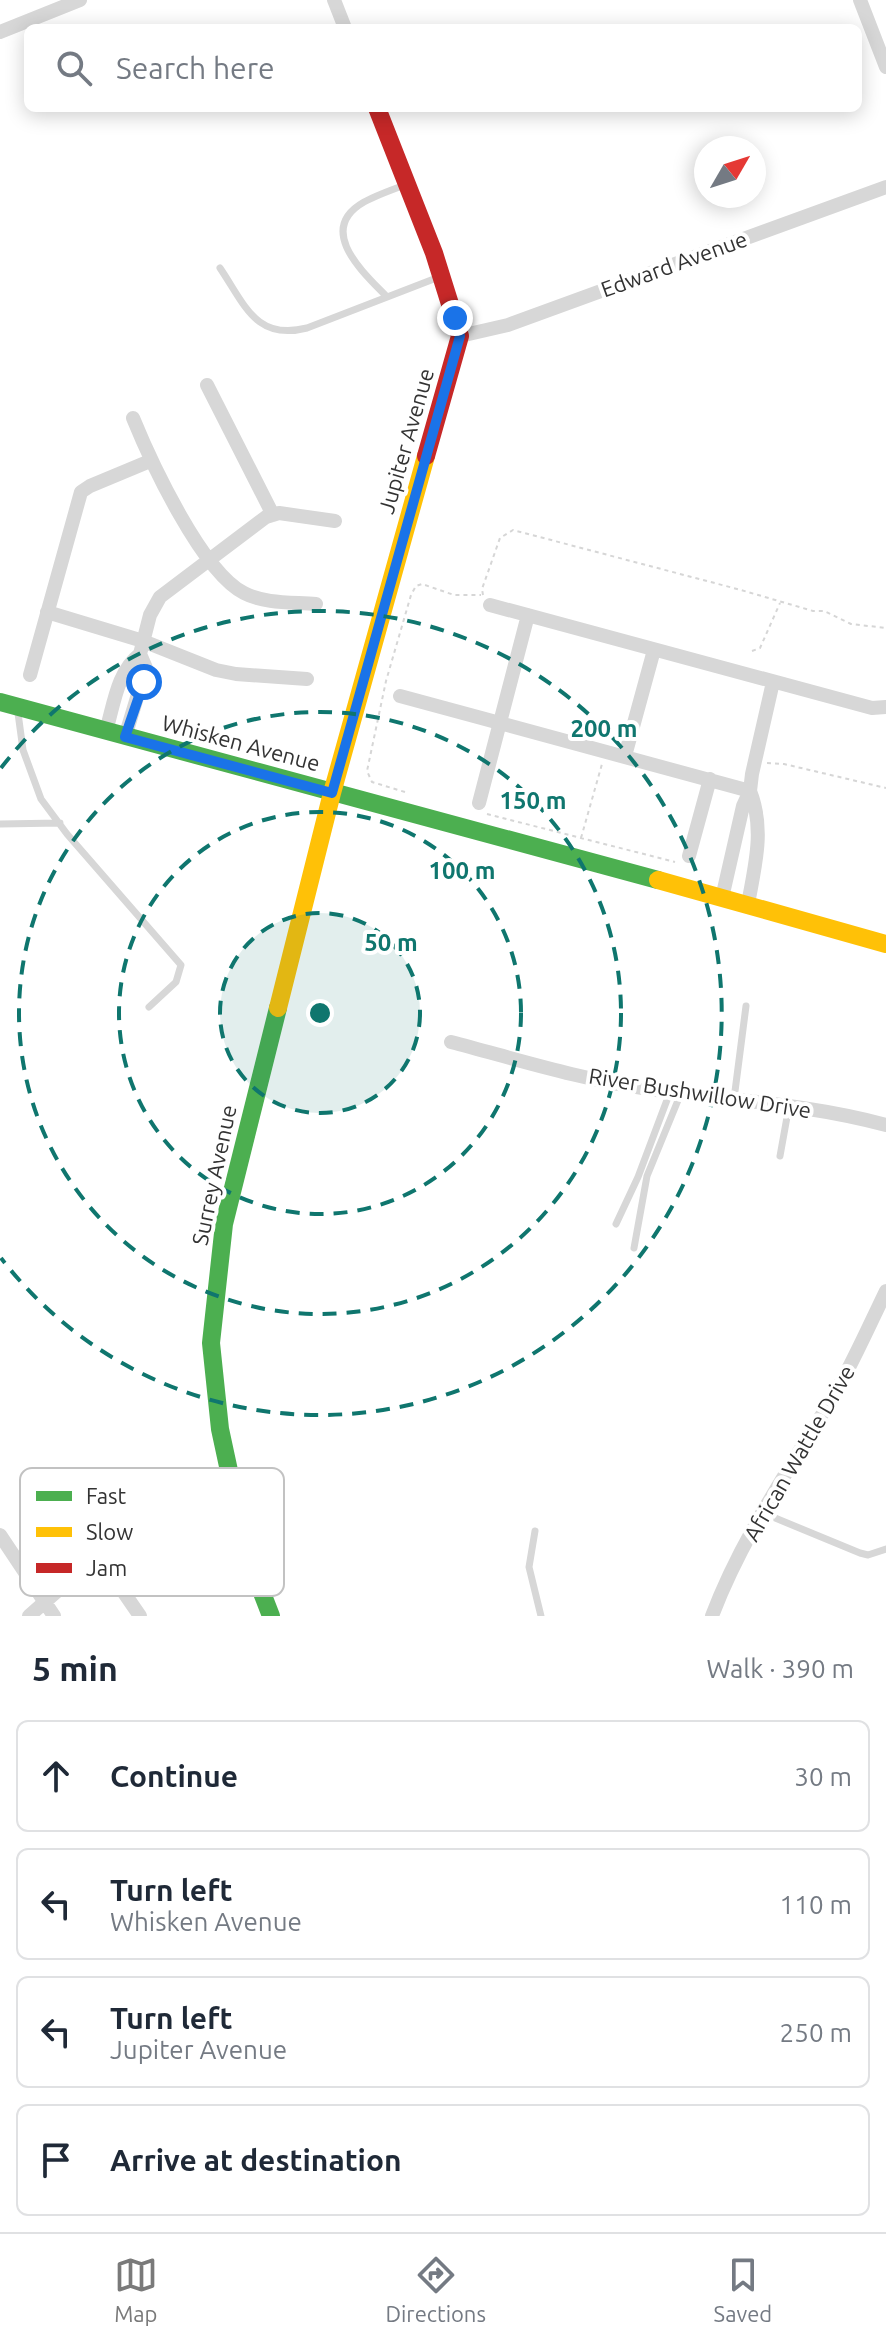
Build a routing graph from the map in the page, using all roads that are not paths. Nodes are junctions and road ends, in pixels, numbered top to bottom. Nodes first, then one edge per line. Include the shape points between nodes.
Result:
1 (80, 0) edge
2 (334, 0) edge
3 (860, 0) edge
4 (343, 24) edge
5 (0, 32) edge
6 (886, 67) edge
7 (379, 112) edge
8 (407, 184) junction
9 (886, 187) edge
10 (220, 268) dead end
11 (441, 276) junction
12 (387, 297) junction
13 (460, 336) junction
14 (207, 385) dead end
15 (133, 418) dead end
16 (150, 461) junction
17 (273, 515) junction
18 (335, 521) dead end
19 (208, 560) junction
20 (316, 604) dead end
21 (490, 605) dead end
22 (47, 612) junction
23 (528, 615) junction
24 (142, 647) junction
25 (654, 650) junction
26 (30, 675) dead end
27 (307, 679) dead end
28 (773, 682) junction
29 (117, 695) junction
30 (400, 696) dead end
31 (137, 703) junction
32 (8, 704) edge
33 (886, 707) edge
34 (499, 724) junction
35 (106, 731) junction
36 (125, 737) junction
37 (625, 756) junction
38 (710, 779) junction
39 (750, 791) junction
40 (332, 793) junction
41 (481, 809) road end
42 (60, 823) junction
43 (0, 824) edge
44 (689, 856) road end
45 (722, 898) junction
46 (748, 904) junction
47 (886, 944) edge
48 (746, 1006) dead end
49 (149, 1007) dead end
50 (451, 1042) dead end
51 (676, 1092) junction
52 (734, 1099) junction
53 (789, 1106) junction
54 (856, 1117) junction
55 (886, 1118) edge
56 (886, 1125) edge
57 (780, 1156) dead end
58 (616, 1224) dead end
59 (634, 1248) dead end
60 (886, 1291) edge
61 (228, 1468) edge
62 (763, 1513) junction
63 (535, 1531) dead end
64 (0, 1535) edge
65 (886, 1549) edge
66 (20, 1564) edge
67 (42, 1596) edge
68 (53, 1596) edge
69 (126, 1596) edge
70 (263, 1596) edge
71 (46, 1602) junction
72 (29, 1616) edge
73 (54, 1616) edge
74 (140, 1616) edge
75 (271, 1616) edge
76 (541, 1616) edge
77 (712, 1616) edge

1 - 5 street
2 - 4 street
3 - 6 street
7 - 8 street
8 - 11 street
8 - 12 lane via 363,202 345,225 354,264
9 - 13 street, Edward Avenue via 508,325
10 - 12 lane via 253,315 277,332 307,328
11 - 12 lane
11 - 13 street
13 - 40 street, Jupiter Avenue
14 - 17 street
15 - 16 street
16 - 19 street
16 - 22 street via 81,492
17 - 18 street
17 - 19 street
19 - 20 street via 242,592 259,599
19 - 24 street via 160,597
21 - 23 street
22 - 24 street
22 - 26 street
23 - 25 street
23 - 34 street
24 - 27 street via 236,674
24 - 29 street via 128,663
24 - 31 street via 146,668
25 - 28 street
25 - 37 street
28 - 33 street via 872,708
28 - 39 street
29 - 31 street
29 - 35 street
30 - 34 street
31 - 36 street
32 - 35 street, Whisken Avenue
32 - 42 lane via 41,799
34 - 37 street
34 - 41 street
35 - 36 street, Whisken Avenue
36 - 40 street, Whisken Avenue
37 - 38 street
38 - 39 street
38 - 44 street
39 - 45 street
39 - 46 street via 759,813
40 - 45 street, Whisken Avenue
40 - 61 street, Surrey Avenue via 224,1224 211,1343
42 - 43 lane
42 - 49 lane via 179,960 176,982
45 - 46 street, Whisken Avenue
46 - 47 street, Whisken Avenue
48 - 52 lane
50 - 51 street, River Bushwillow Drive via 611,1083
51 - 52 street, River Bushwillow Drive
51 - 58 lane
51 - 59 lane via 647,1176
52 - 53 street, River Bushwillow Drive
53 - 54 street, River Bushwillow Drive
53 - 57 lane
54 - 55 street, River Bushwillow Drive
54 - 56 street, River Bushwillow Drive
60 - 62 street, African Wattle Drive via 839,1386
62 - 65 lane via 860,1553
62 - 77 street, African Wattle Drive
63 - 76 lane via 529,1567
64 - 66 street
67 - 71 street
68 - 71 street
69 - 74 street
70 - 75 street, Surrey Avenue
71 - 72 street
71 - 73 street

